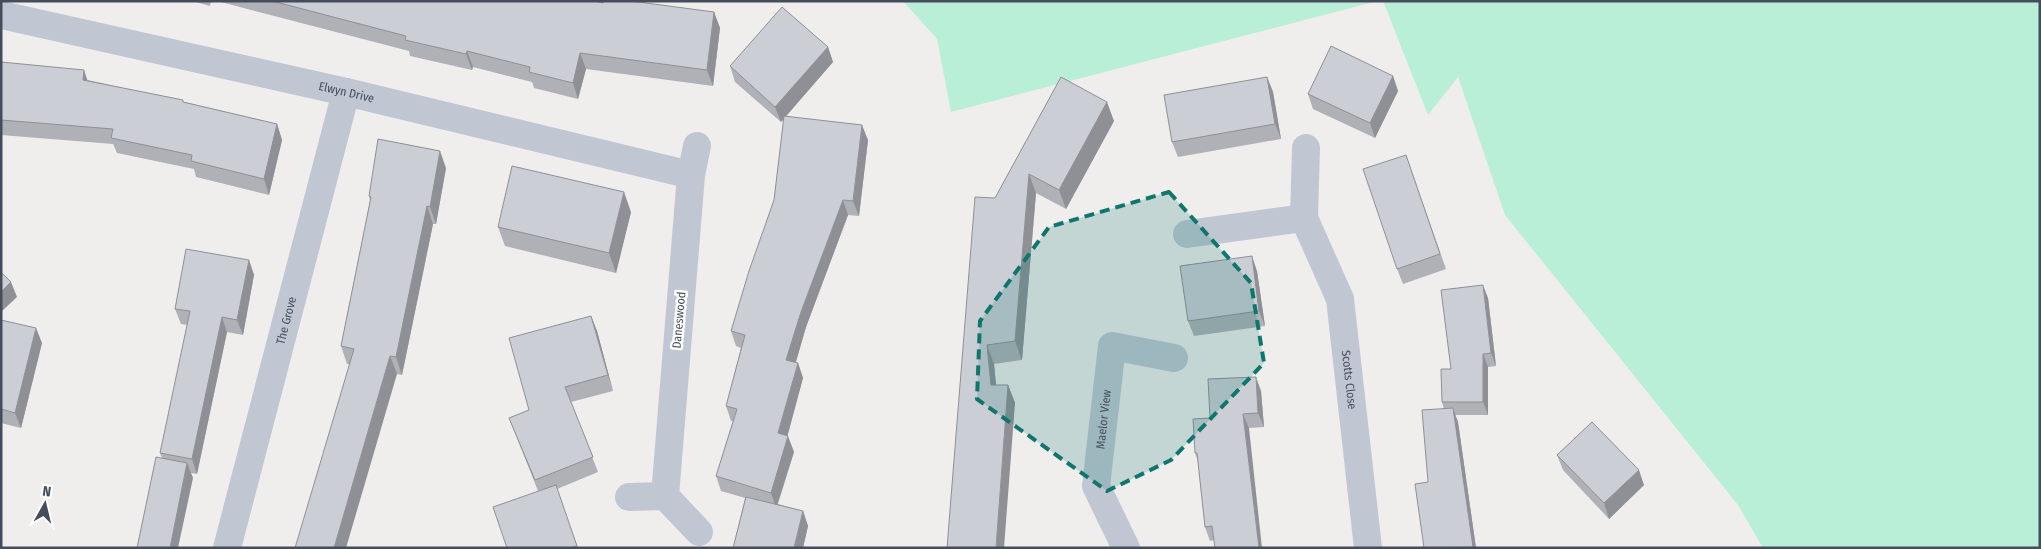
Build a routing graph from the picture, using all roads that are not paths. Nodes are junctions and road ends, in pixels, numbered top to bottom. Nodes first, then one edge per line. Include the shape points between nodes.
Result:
1 (1, 15) edge
2 (346, 92) junction
3 (697, 146) dead end
4 (1306, 148) dead end
5 (691, 175) junction
6 (1304, 218) junction
7 (1187, 234) dead end
8 (1174, 358) dead end
9 (665, 496) junction
10 (629, 497) dead end
11 (699, 532) dead end
12 (227, 548) edge
13 (1126, 548) edge
14 (1368, 548) edge

1 - 2 street, Elwyn Drive
2 - 5 street, Elwyn Drive
2 - 12 street, The Grove
3 - 5 street, Daneswood
4 - 6 street, Scotts Close
5 - 9 street, Daneswood
6 - 7 street
6 - 14 street, Scotts Close via 1340,299
8 - 13 street, Maelor View via 1112,346 1096,486
9 - 10 street
9 - 11 street

